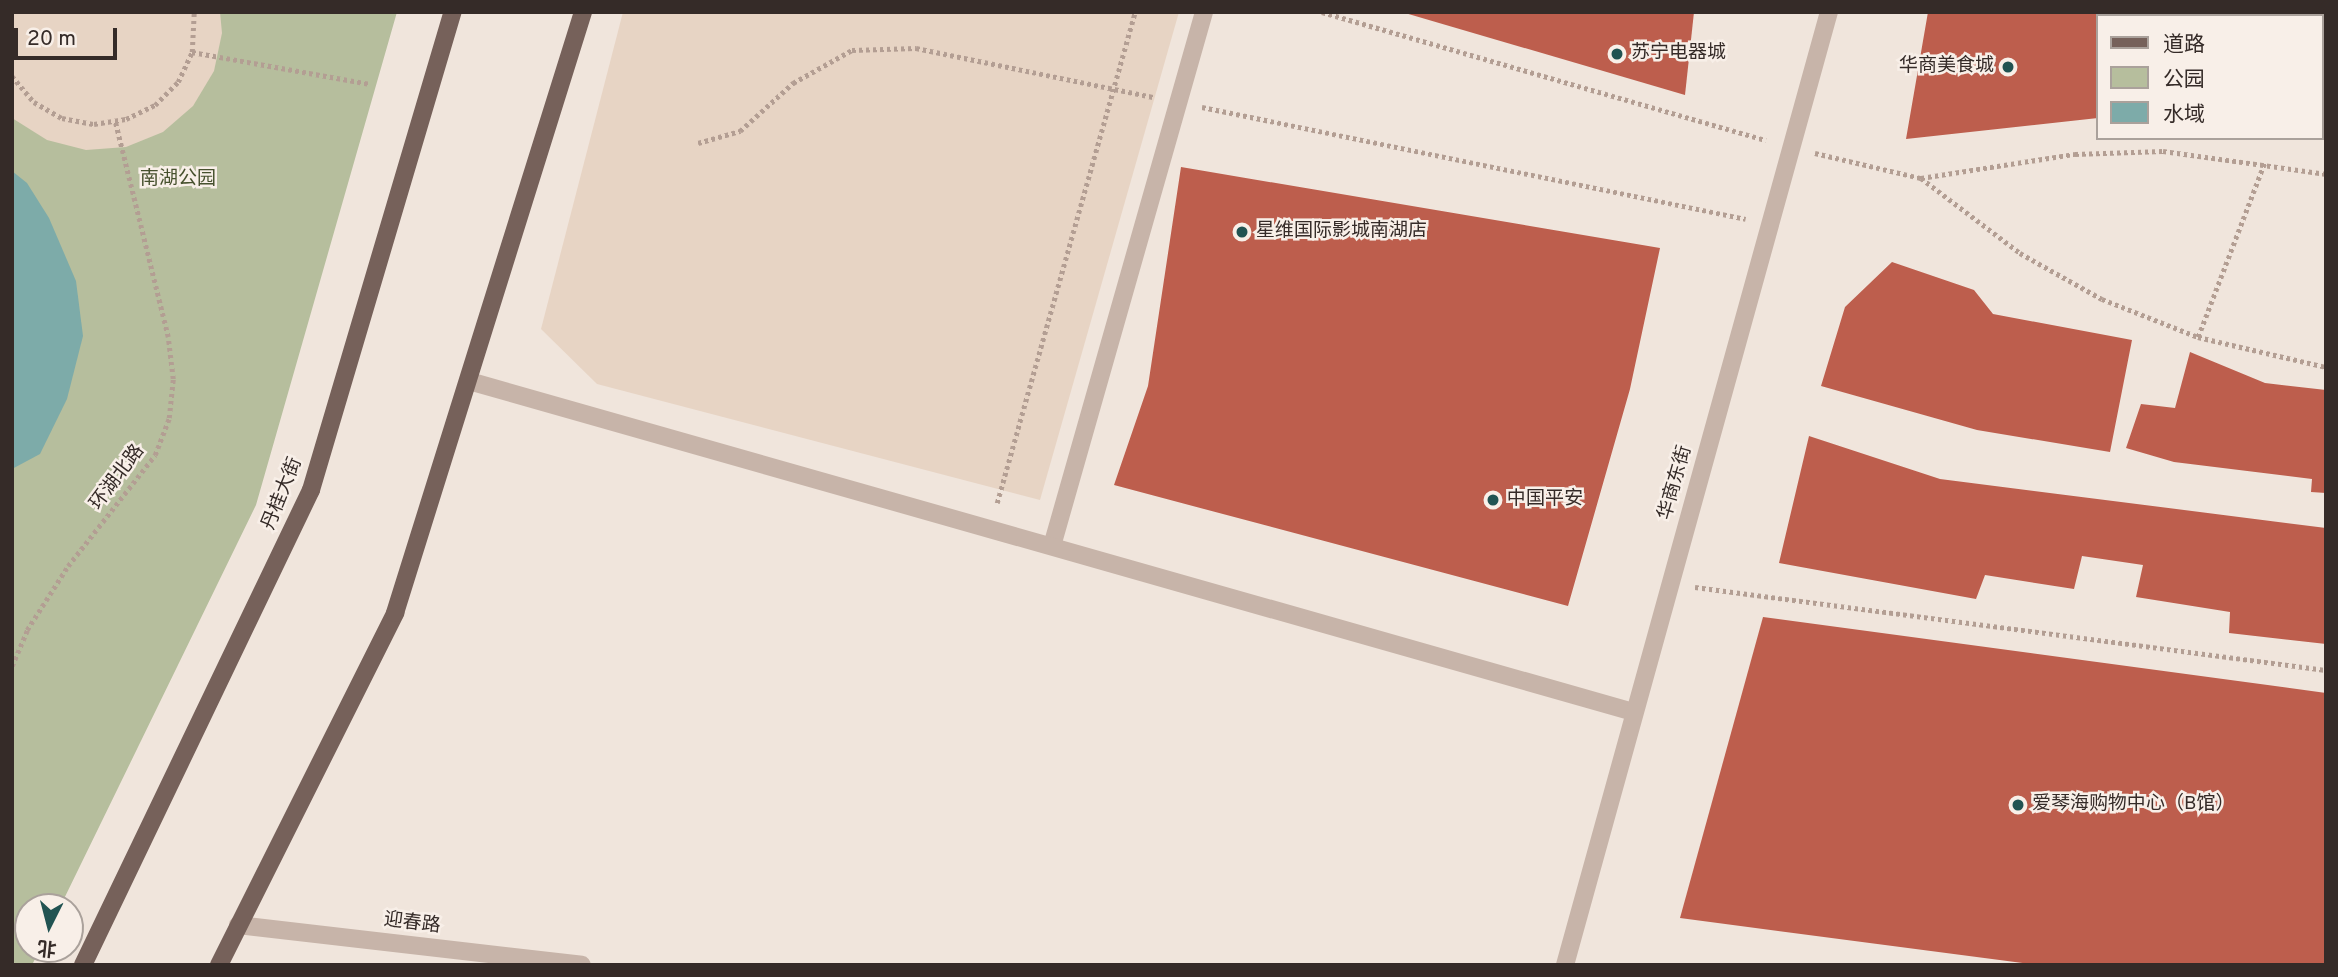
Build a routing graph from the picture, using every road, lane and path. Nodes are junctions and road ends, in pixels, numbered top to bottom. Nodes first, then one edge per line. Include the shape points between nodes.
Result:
1 (194, 12) edge
2 (453, 12) edge
3 (583, 12) edge
4 (1135, 12) edge
5 (1204, 12) edge
6 (1322, 12) edge
7 (1829, 12) edge
8 (192, 52) junction
9 (12, 76) edge
10 (370, 84) dead end
11 (1113, 89) junction
12 (1168, 100) dead end
13 (1195, 106) dead end
14 (115, 121) junction
15 (698, 143) dead end
16 (1792, 147) junction
17 (2265, 162) junction
18 (2326, 174) edge
19 (1921, 178) junction
20 (1770, 225) junction
21 (2198, 337) junction
22 (2326, 367) edge
23 (469, 381) junction
24 (990, 528) junction
25 (1052, 546) junction
26 (1670, 583) junction
27 (12, 666) edge
28 (2326, 670) edge
29 (1633, 712) junction
30 (238, 925) junction
31 (83, 965) edge
32 (219, 965) edge
33 (582, 965) edge
34 (1565, 965) edge

1 - 8 path
2 - 31 main road, 丹桂大街 via 311,490
3 - 23 main road
4 - 11 path
5 - 25 street
6 - 16 path
7 - 16 street, 华商东街
8 - 10 path
8 - 14 path via 178,82 155,105
9 - 14 path via 34,102 62,118 94,124
11 - 12 path
11 - 15 path via 916,48 852,50 793,83 740,131
11 - 24 path
13 - 20 path
14 - 27 path, 环湖北路 via 168,337 173,379 169,418 155,455 68,566 27,630
16 - 19 path
16 - 20 street, 华商东街
17 - 18 path
17 - 19 path via 2163,150 2075,154
17 - 21 path
19 - 21 path via 2020,253 2102,299
20 - 26 street, 华商东街
21 - 22 path
23 - 24 street
23 - 30 main road via 395,613
24 - 25 street
25 - 29 street
26 - 28 path
26 - 29 street, 华商东街
29 - 34 street, 华商东街
30 - 32 main road
30 - 33 street, 迎春路

